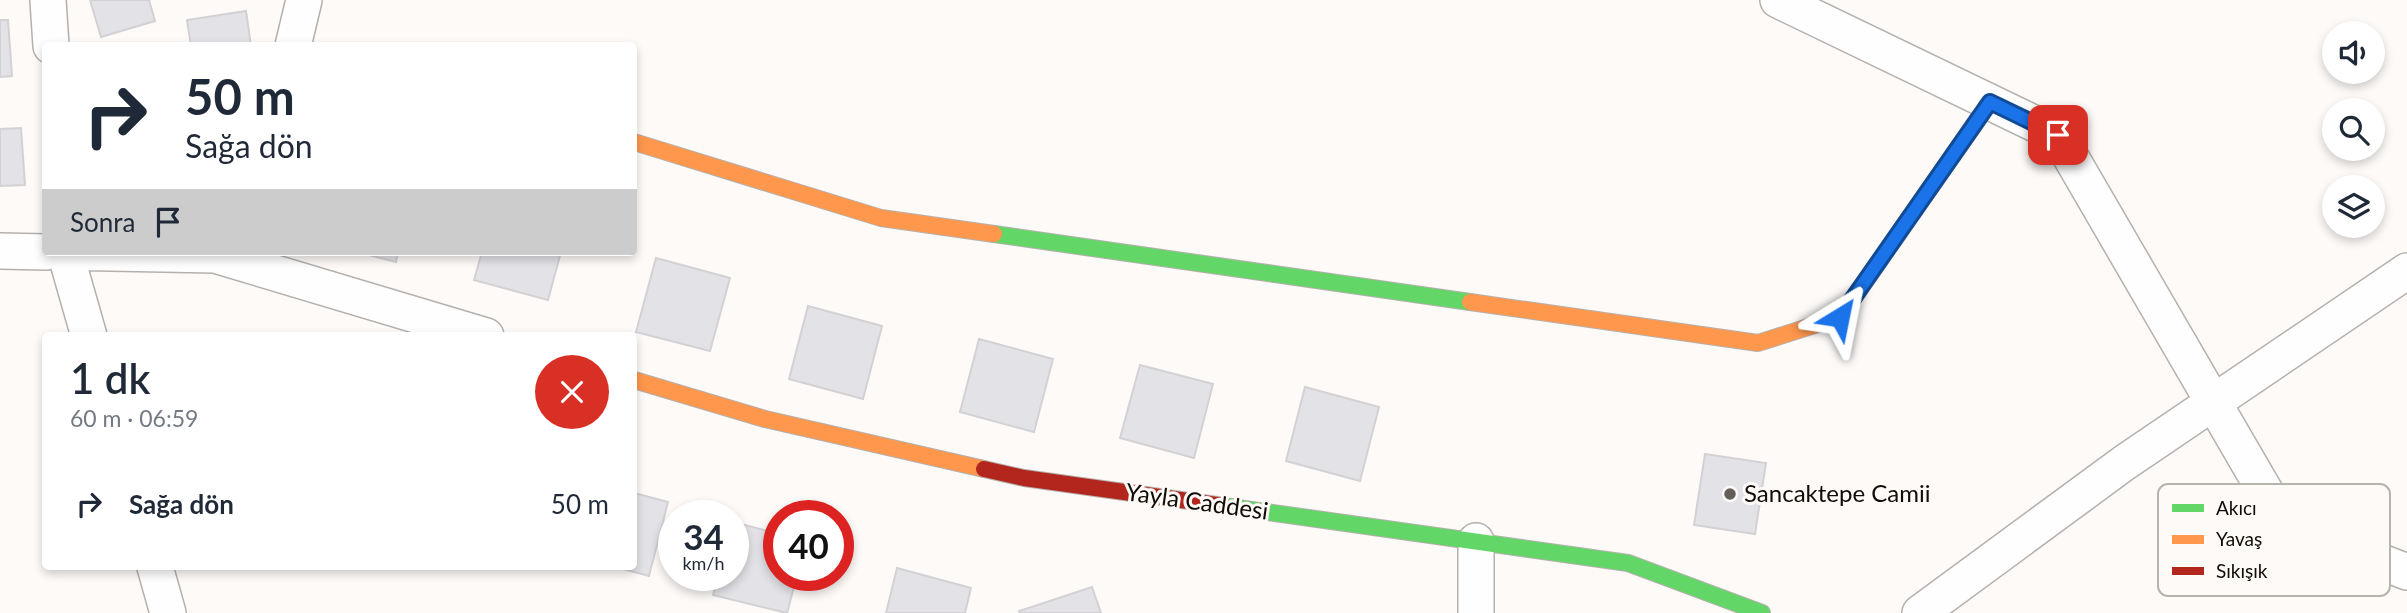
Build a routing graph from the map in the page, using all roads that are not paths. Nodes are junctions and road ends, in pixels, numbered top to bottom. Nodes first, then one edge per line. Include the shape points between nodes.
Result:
1 (48, 0) edge
2 (304, 0) edge
3 (1778, 0) edge
4 (51, 42) edge
5 (303, 42) edge
6 (1990, 102) junction
7 (637, 143) edge
8 (0, 251) edge
9 (42, 252) edge
10 (66, 256) edge
11 (241, 257) edge
12 (2407, 271) edge
13 (88, 332) edge
14 (474, 332) edge
15 (637, 381) edge
16 (2215, 402) junction
17 (2261, 484) edge
18 (1476, 541) junction
19 (2390, 565) edge
20 (156, 570) edge
21 (2407, 572) edge
22 (168, 613) edge
23 (1476, 613) edge
24 (1762, 613) edge
25 (1920, 613) edge

1 - 4 street
2 - 5 street
3 - 6 street
6 - 7 street via 1840,317 1758,343 881,218
6 - 16 street via 2058,135
8 - 9 street
10 - 13 street
11 - 14 street
12 - 16 street
15 - 18 street, Yayla Caddesi via 765,419 1024,478
16 - 17 street
16 - 25 street
18 - 23 street
18 - 24 street, Yayla Caddesi via 1628,563
19 - 21 street
20 - 22 street

